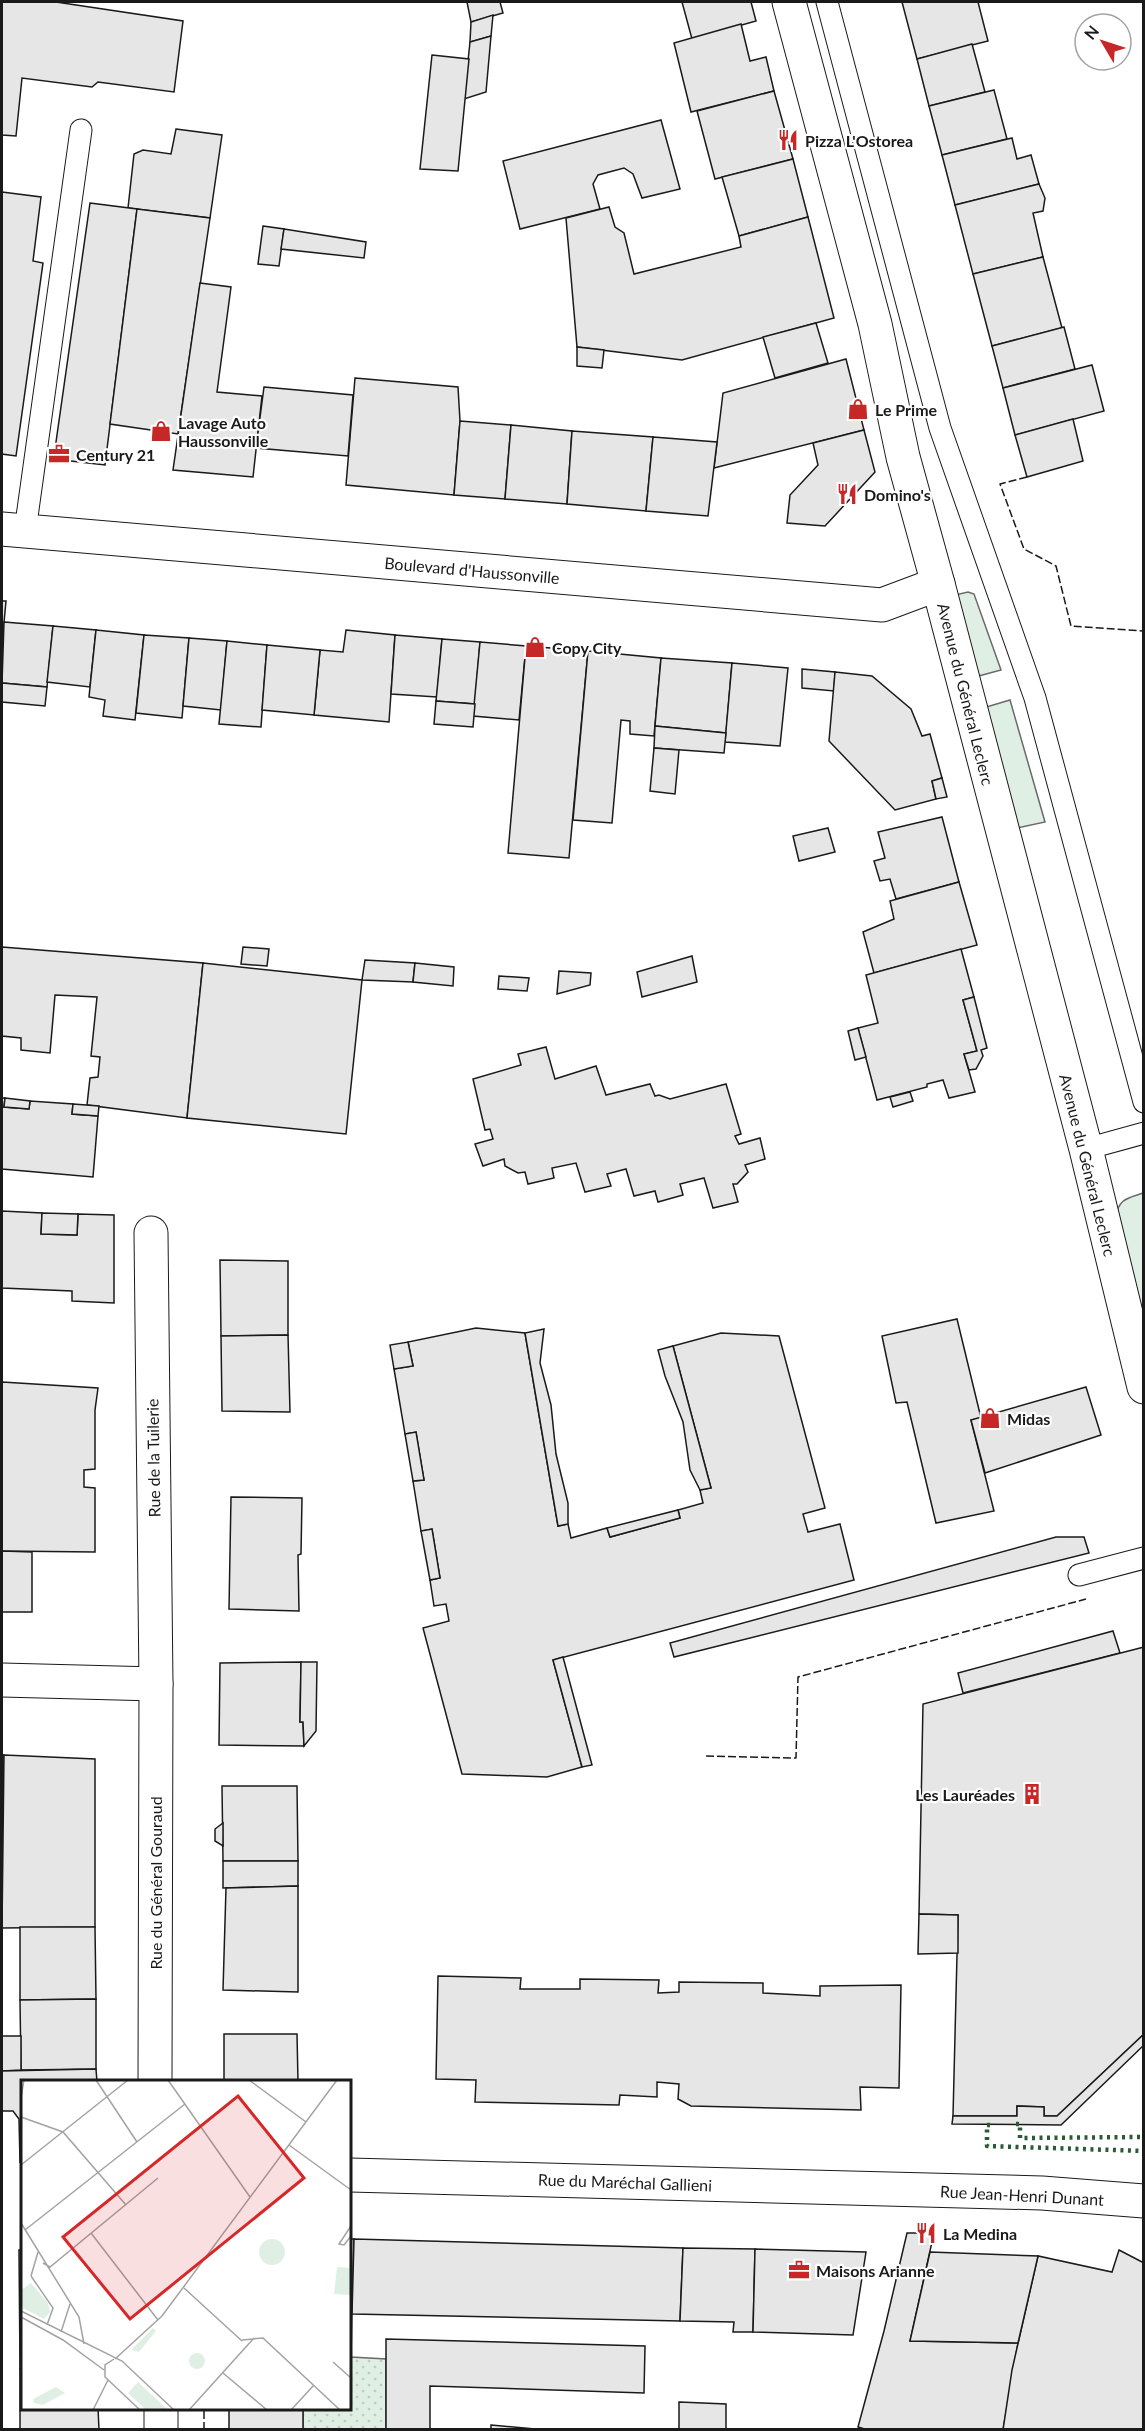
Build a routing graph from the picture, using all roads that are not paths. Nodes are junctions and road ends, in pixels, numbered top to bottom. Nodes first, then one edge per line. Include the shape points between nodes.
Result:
1 (789, 2) edge
2 (827, 2) edge
3 (81, 130) dead end
4 (13, 530) edge
5 (938, 584) junction
6 (1143, 1102) edge
7 (1143, 1133) edge
8 (1086, 1149) junction
9 (151, 1233) dead end
10 (1143, 1387) edge
11 (1143, 1558) edge
12 (1079, 1575) dead end
13 (2, 1680) edge
14 (156, 1684) junction
15 (155, 2080) edge
16 (351, 2175) edge
17 (901, 2190) joint
18 (1143, 2201) edge
19 (161, 2410) edge
20 (161, 2430) edge

1 - 5 street, Avenue du Général Leclerc via 875,324 903,457
2 - 6 lane via 940,428 1035,699
3 - 4 lane
4 - 5 street, Boulevard d'Haussonville via 882,605
5 - 8 street, Avenue du Général Leclerc
7 - 8 lane
8 - 10 street, Avenue du Général Leclerc
9 - 14 street, Rue de la Tuilerie
11 - 12 lane
13 - 14 street
14 - 15 street, Rue du Général Gouraud
16 - 17 street, Rue du Maréchal Gallieni
17 - 18 street, Rue Jean-Henri Dunant via 1042,2193
19 - 20 street

